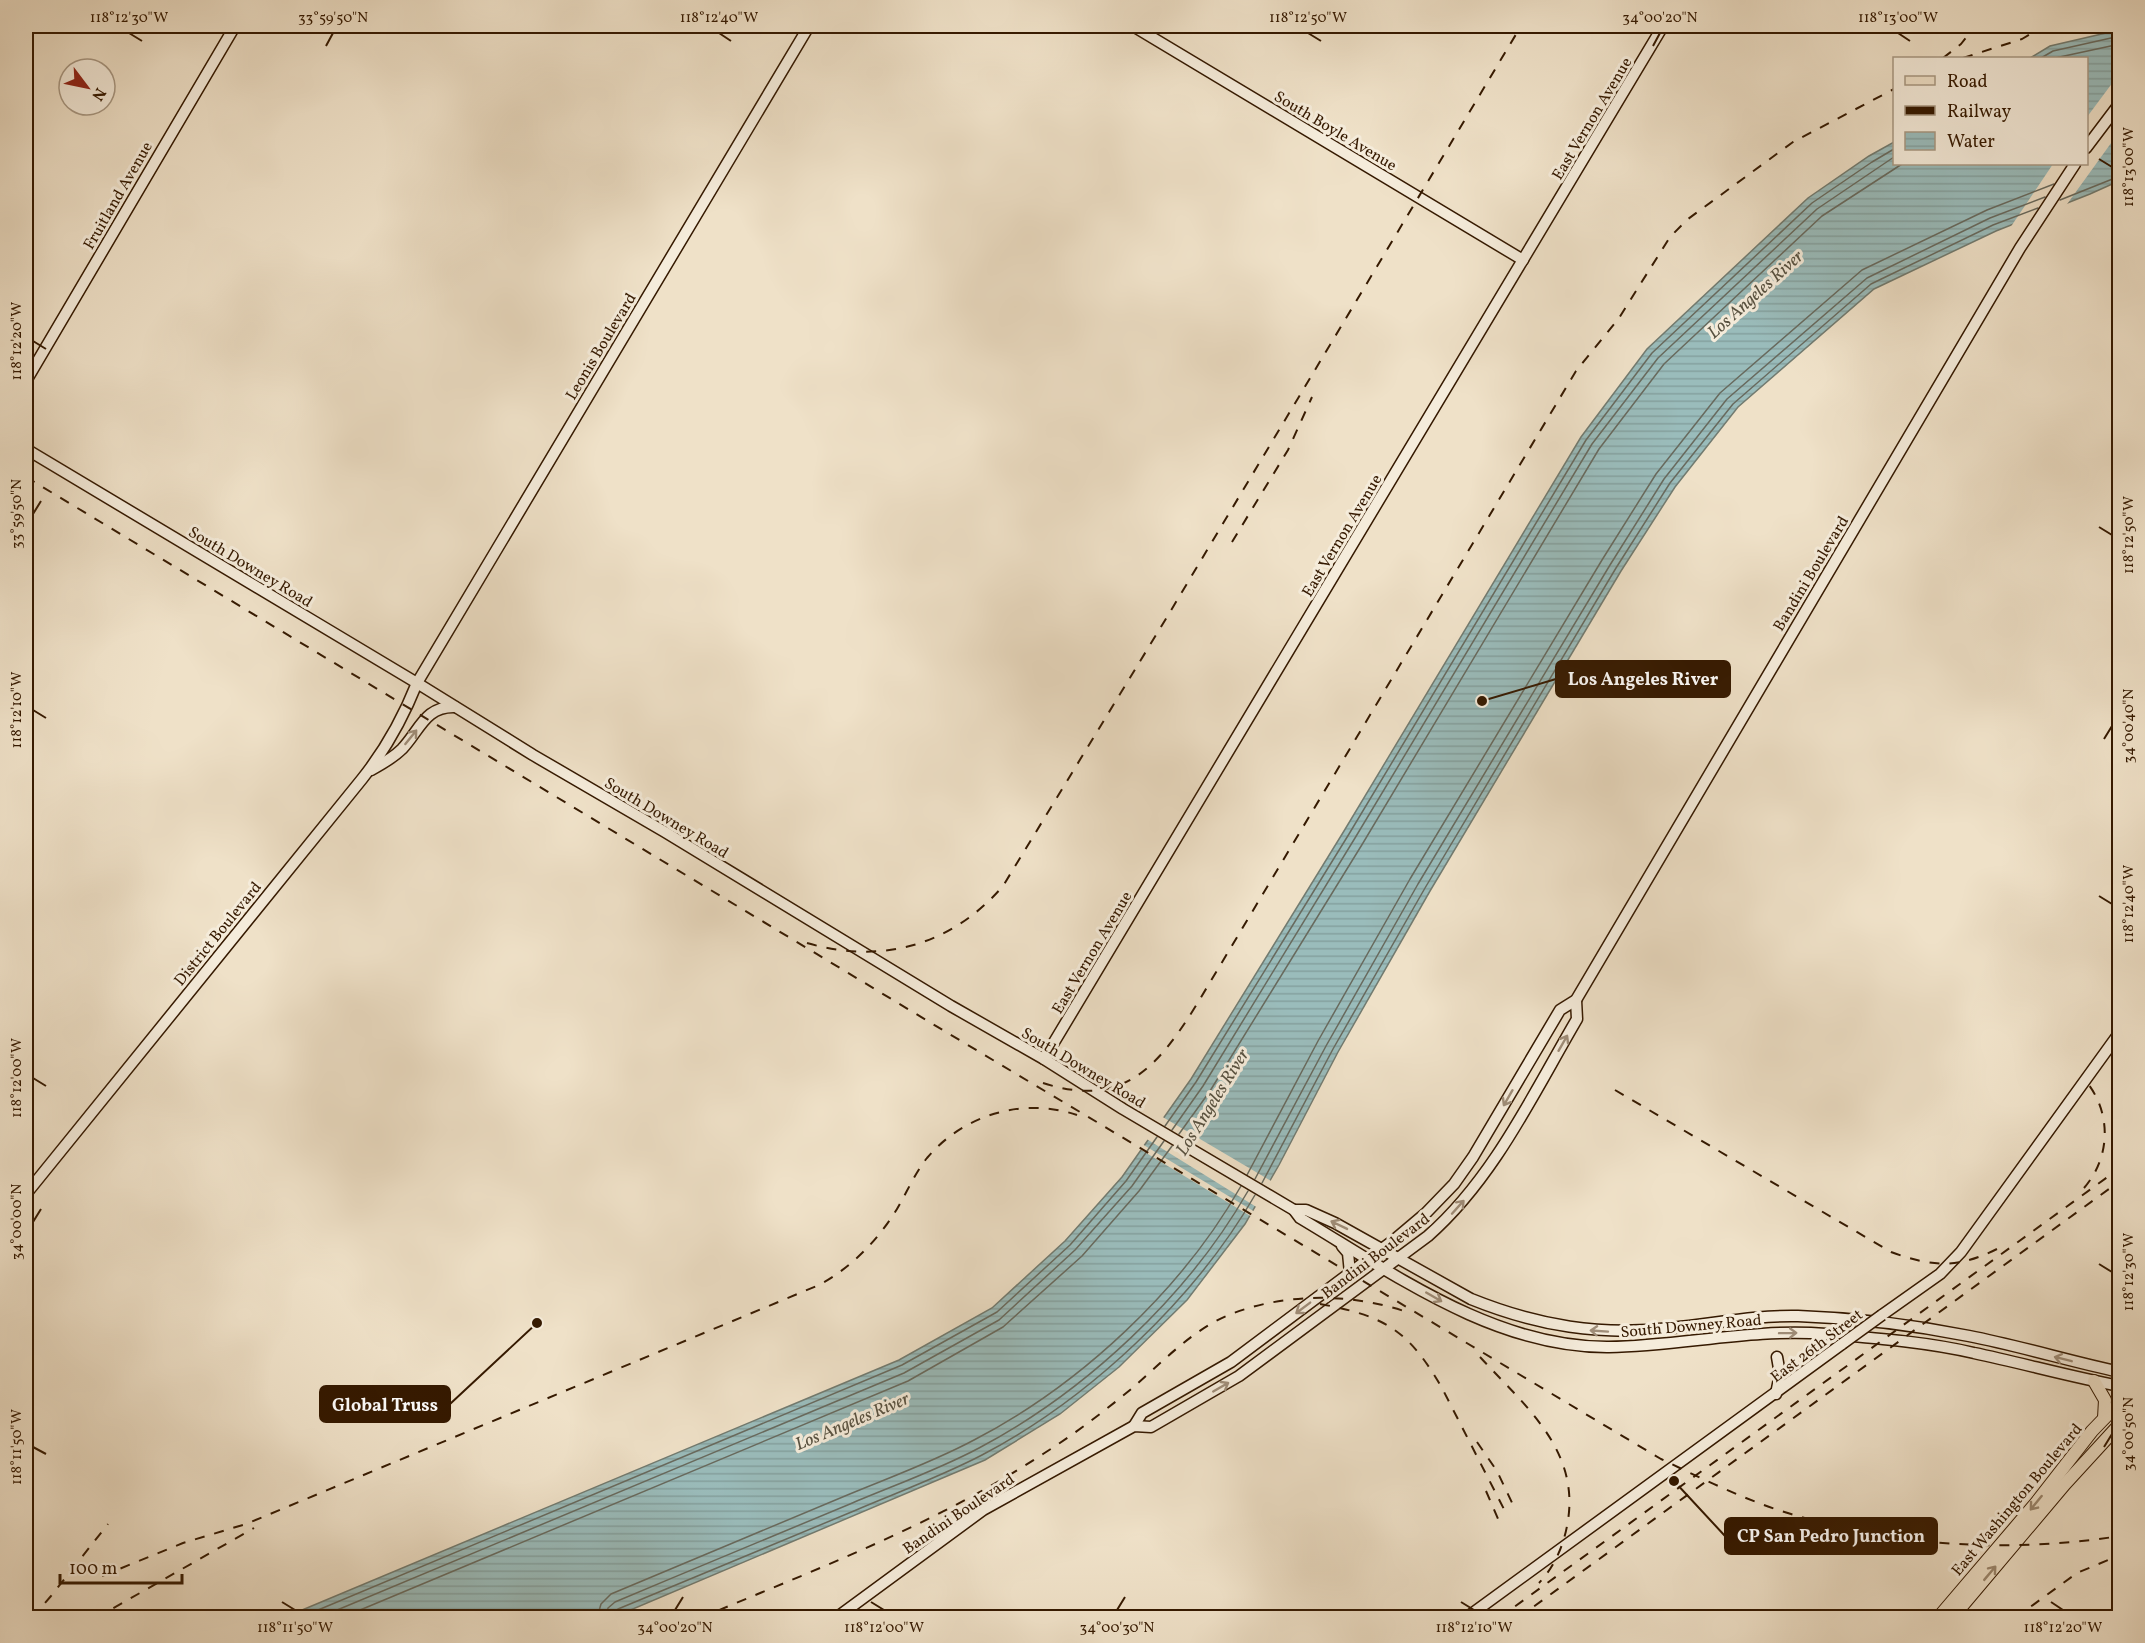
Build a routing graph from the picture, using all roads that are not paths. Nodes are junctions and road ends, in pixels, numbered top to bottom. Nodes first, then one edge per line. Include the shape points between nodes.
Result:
1 (236, 26) edge
2 (809, 26) edge
3 (1133, 26) edge
4 (1663, 26) edge
5 (2120, 103) edge
6 (2088, 144) edge
7 (2074, 165) edge
8 (1523, 260) junction
9 (26, 381) edge
10 (26, 449) edge
11 (417, 683) junction
12 (455, 707) junction
13 (368, 772) junction
14 (1576, 1000) junction
15 (2120, 1032) edge
16 (1044, 1059) junction
17 (26, 1194) edge
18 (1294, 1210) junction
19 (1339, 1241) junction
20 (1382, 1249) junction
21 (1398, 1258) junction
22 (1369, 1259) junction
23 (1384, 1268) junction
24 (1350, 1273) junction
25 (1777, 1358) dead end
26 (2120, 1372) edge
27 (2094, 1381) junction
28 (2120, 1386) edge
29 (1776, 1394) junction
30 (2120, 1402) edge
31 (2104, 1419) junction
32 (2120, 1424) edge
33 (1134, 1426) junction
34 (836, 1617) edge
35 (1466, 1617) edge
36 (1938, 1617) edge
37 (1952, 1617) edge

1 - 9 main road, Fruitland Avenue
2 - 11 main road, Leonis Boulevard
3 - 8 main road, South Boyle Avenue
4 - 8 main road, East Vernon Avenue
5 - 6 main road
7 - 14 main road, Bandini Boulevard via 2033,227
8 - 16 main road, East Vernon Avenue
10 - 11 main road, South Downey Road
11 - 12 main road, South Downey Road
11 - 13 main road, District Boulevard via 397,727
13 -> 12 main road via 402,749 434,710
12 - 16 main road, South Downey Road
13 - 17 main road, District Boulevard
14 -> 20 main road, Bandini Boulevard via 1560,1010 1454,1184
21 -> 14 main road, Bandini Boulevard via 1441,1225 1487,1170 1577,1019
15 - 29 main road, East 26th Street, bridge via 1961,1252 1940,1274
16 - 18 main road, South Downey Road
18 - 19 main road, South Downey Road via 1300,1218
20 -> 18 main road, South Downey Road via 1306,1210
19 - 22 main road, South Downey Road
19 - 24 main road via 1348,1253
20 - 21 main road, South Downey Road
20 - 22 main road, Bandini Boulevard
21 - 23 main road, Bandini Boulevard
26 -> 21 main road, South Downey Road via 1969,1335 1838,1319 1769,1317 1640,1331 1567,1328 1471,1299
22 - 23 main road, South Downey Road
22 - 24 main road, Bandini Boulevard
23 -> 27 main road, South Downey Road via 1462,1312 1549,1340 1608,1347 1739,1335 1824,1333 1949,1348
33 -> 23 main road, Bandini Boulevard via 1151,1426 1239,1376
24 -> 33 main road, Bandini Boulevard via 1231,1362 1142,1413
25 - 29 main road via 1780,1374
27 - 28 main road, South Downey Road
27 - 31 main road via 2106,1400
29 - 35 main road, East 26th Street
30 - 31 main road, East Washington Boulevard
31 -> 36 main road, East Washington Boulevard
37 -> 32 main road, East Washington Boulevard
33 - 34 main road, Bandini Boulevard via 983,1510

